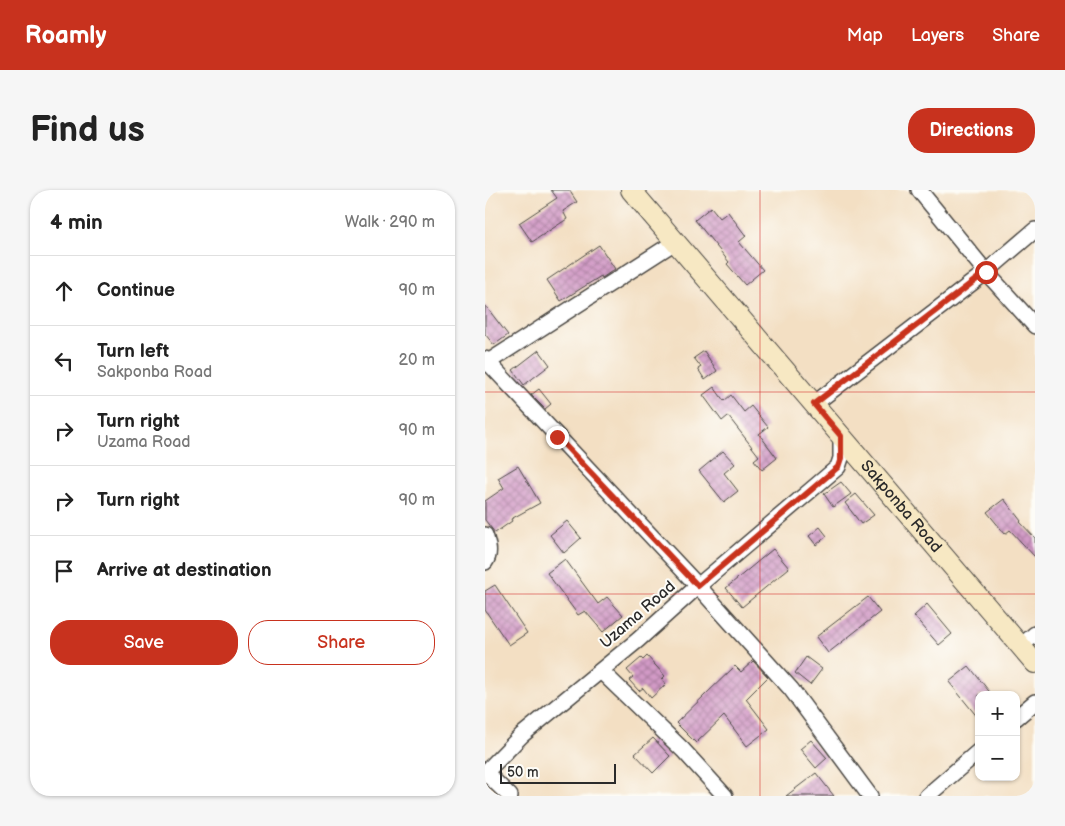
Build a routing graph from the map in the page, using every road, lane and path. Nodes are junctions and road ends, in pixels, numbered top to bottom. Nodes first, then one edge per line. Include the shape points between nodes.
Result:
1 (631, 190) edge
2 (919, 190) edge
3 (1035, 230) edge
4 (675, 242) junction
5 (986, 272) junction
6 (1035, 326) edge
7 (486, 362) edge
8 (814, 404) junction
9 (841, 436) junction
10 (485, 535) edge
11 (485, 562) edge
12 (698, 586) junction
13 (1028, 640) edge
14 (1035, 662) edge
15 (601, 670) junction
16 (1035, 702) edge
17 (1020, 715) edge
18 (975, 754) edge
19 (485, 772) edge
20 (510, 796) edge
21 (725, 796) edge
22 (871, 796) edge
23 (927, 796) edge

1 - 4 main road, Sakponba Road
2 - 5 street
3 - 5 street
4 - 7 street
4 - 8 main road, Sakponba Road
5 - 6 street
5 - 8 street
7 - 12 street
8 - 9 main road, Sakponba Road
9 - 12 street, Uzama Road via 838,467
9 - 13 main road, Sakponba Road
10 - 11 street via 489,545 489,557
12 - 15 street, Uzama Road
12 - 22 street via 791,689
13 - 14 main road, Sakponba Road
15 - 19 street, Uzama Road via 522,735
15 - 21 street
16 - 17 street
18 - 23 street
19 - 20 street

